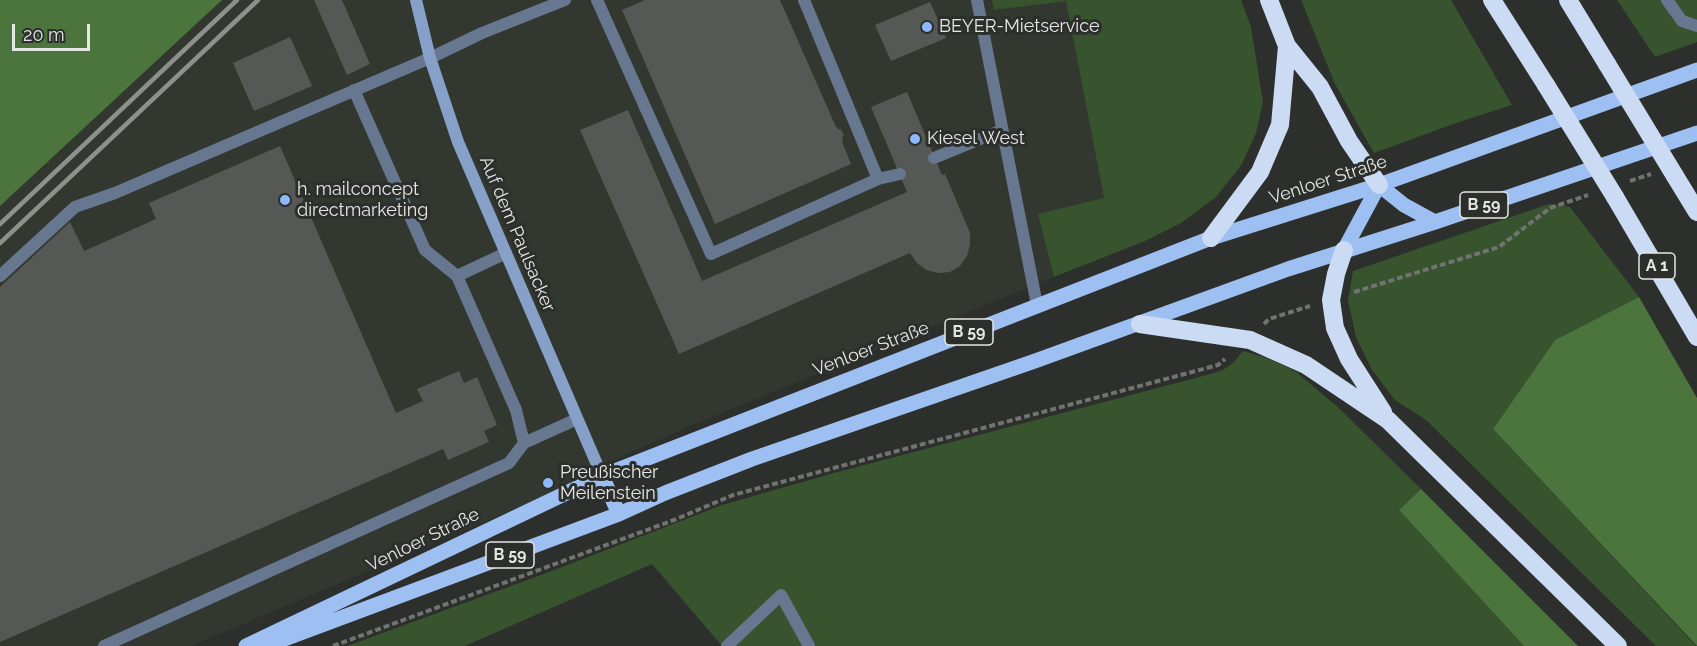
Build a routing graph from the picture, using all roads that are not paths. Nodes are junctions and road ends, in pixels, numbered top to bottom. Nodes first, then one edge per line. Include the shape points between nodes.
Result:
1 (416, 0) edge
2 (565, 0) edge
3 (597, 0) edge
4 (804, 0) edge
5 (977, 0) edge
6 (1269, 0) edge
7 (1492, 0) edge
8 (1568, 0) edge
9 (1667, 0) edge
10 (1697, 26) edge
11 (1287, 46) junction
12 (430, 58) junction
13 (1697, 70) edge
14 (354, 90) junction
15 (1002, 130) junction
16 (1697, 133) edge
17 (934, 158) dead end
18 (900, 174) dead end
19 (878, 179) junction
20 (1379, 185) junction
21 (1697, 212) edge
22 (1435, 222) junction
23 (1211, 238) junction
24 (1344, 249) junction
25 (506, 253) junction
26 (0, 276) edge
27 (457, 276) junction
28 (1037, 305) junction
29 (1140, 324) junction
30 (1697, 337) edge
31 (577, 419) junction
32 (1388, 420) junction
33 (524, 442) junction
34 (602, 476) junction
35 (620, 514) junction
36 (104, 646) edge
37 (246, 646) edge
38 (265, 646) edge
39 (727, 646) edge
40 (809, 646) edge
41 (1618, 646) edge

1 - 12 street, Auf dem Paulsacker
2 - 12 lane
3 - 19 lane via 711,254
4 - 19 lane
5 - 15 lane
6 - 11 highway
7 - 30 highway, A 1, bridge
8 - 21 highway, bridge
9 - 10 lane via 1682,21
11 - 20 highway via 1320,87 1349,141
11 - 23 highway via 1280,125 1260,172
12 - 14 lane
12 - 25 street, Auf dem Paulsacker via 458,142
13 - 20 main road, Venloer Straße / B 59
14 - 26 lane via 75,207
14 - 27 lane via 425,250
15 - 17 lane
15 - 28 lane
16 - 22 main road, B 59
18 - 19 lane
20 - 22 main road
20 - 23 main road, Venloer Straße / B 59
20 - 24 main road
22 - 24 main road, B 59
23 - 28 main road, Venloer Straße / B 59
24 - 29 main road, B 59
24 - 32 highway via 1331,300 1335,328 1349,359
25 - 27 lane
25 - 31 street, Auf dem Paulsacker
27 - 33 lane via 516,410
28 - 34 main road, Venloer Straße / B 59
29 - 32 highway via 1250,340 1306,365
29 - 35 main road, B 59 via 752,459
31 - 33 lane
31 - 34 street, Auf dem Paulsacker
32 - 41 highway
33 - 36 lane via 509,463
34 - 35 main road
34 - 37 main road, Venloer Straße / B 59
35 - 38 main road, B 59
39 - 40 lane via 781,595

